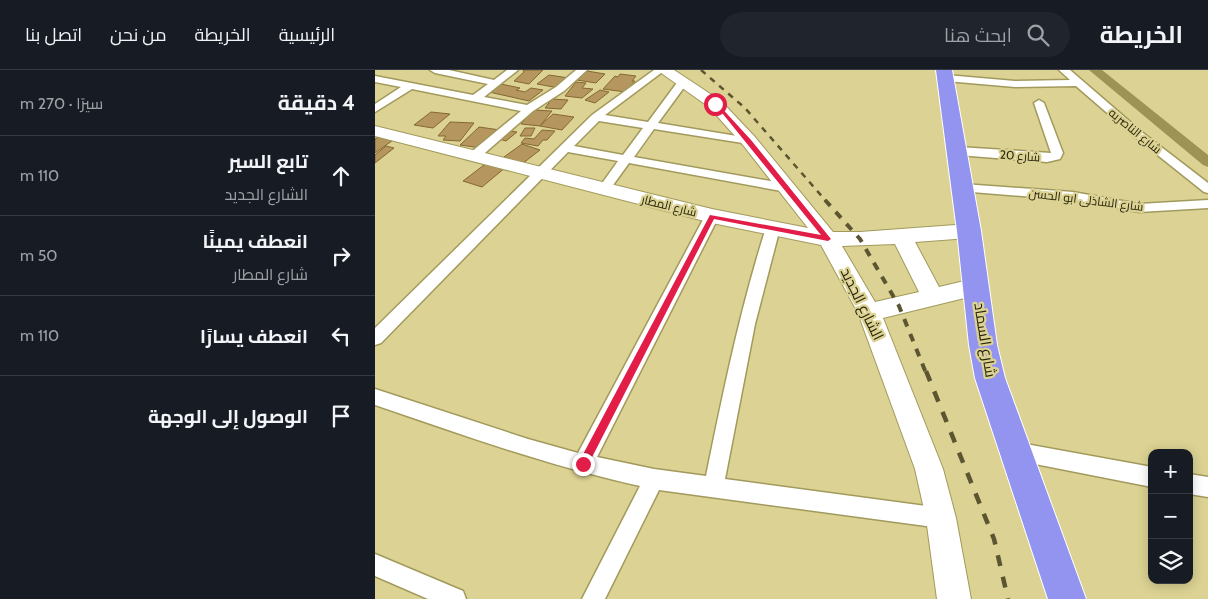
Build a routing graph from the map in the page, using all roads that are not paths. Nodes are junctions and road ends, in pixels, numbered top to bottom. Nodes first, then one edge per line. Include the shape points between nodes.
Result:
1 (435, 70) edge
2 (513, 70) edge
3 (582, 70) edge
4 (1064, 70) edge
5 (669, 74) edge
6 (945, 74) edge
7 (375, 79) edge
8 (496, 83) junction
9 (1078, 83) junction
10 (410, 86) junction
11 (475, 99) junction
12 (1039, 103) dead end
13 (375, 109) edge
14 (529, 110) junction
15 (596, 117) junction
16 (652, 126) junction
17 (375, 131) edge
18 (749, 141) junction
19 (564, 148) junction
20 (958, 151) junction
21 (474, 156) junction
22 (627, 159) junction
23 (539, 173) junction
24 (787, 188) junction
25 (963, 188) junction
26 (604, 189) junction
27 (1208, 189) edge
28 (1208, 204) edge
29 (712, 216) junction
30 (773, 228) junction
31 (969, 231) junction
32 (902, 236) junction
33 (828, 239) junction
34 (977, 287) junction
35 (933, 298) junction
36 (869, 312) junction
37 (375, 338) edge
38 (375, 397) edge
39 (1015, 451) junction
40 (583, 464) junction
41 (1148, 476) edge
42 (654, 479) junction
43 (1193, 485) edge
44 (714, 487) junction
45 (1208, 487) edge
46 (941, 518) junction
47 (375, 564) edge
48 (455, 599) edge
49 (593, 599) edge
50 (954, 599) edge
51 (1067, 599) edge

1 - 8 street
2 - 8 street
3 - 14 street
4 - 9 street, شارع الناصريه
5 - 15 street
5 - 16 street
5 - 18 street, الشارع الجديد via 715,104
6 - 9 street via 1015,84
6 - 20 highway, شارع السماد
7 - 10 street
8 - 11 street
9 - 27 street, شارع الناصريه
10 - 11 street
10 - 13 street
11 - 14 street
12 - 20 street, شارع 20 via 1056,156
14 - 21 street
15 - 16 street
15 - 19 street
16 - 18 street
16 - 22 street
17 - 21 street, شارع المطار
18 - 24 street, الشارع الجديد
19 - 22 street
19 - 23 street
20 - 25 highway, شارع السماد
21 - 23 street, شارع المطار
22 - 24 street
22 - 26 street
23 - 26 street, شارع المطار
23 - 37 street
24 - 33 street, الشارع الجديد
25 - 28 street, شارع الشاذلى ابو الحسن via 1073,196 1139,208
25 - 31 highway, شارع السماد
26 - 29 street, شارع المطار
29 - 30 street, شارع المطار
29 - 40 street
30 - 33 street, شارع المطار
30 - 44 street via 747,317
31 - 32 street, شارع المطار
31 - 34 highway, شارع السماد
32 - 33 street, شارع المطار
32 - 35 street
33 - 36 street, الشارع الجديد
34 - 35 street
34 - 39 highway, شارع السماد via 990,378
35 - 36 street
36 - 46 street, الشارع الجديد via 914,426
38 - 40 street
39 - 41 street
39 - 51 highway, شارع السماد
40 - 42 street
42 - 44 street
42 - 49 street
43 - 45 street
44 - 46 street
46 - 50 street, الشارع الجديد
47 - 48 street

